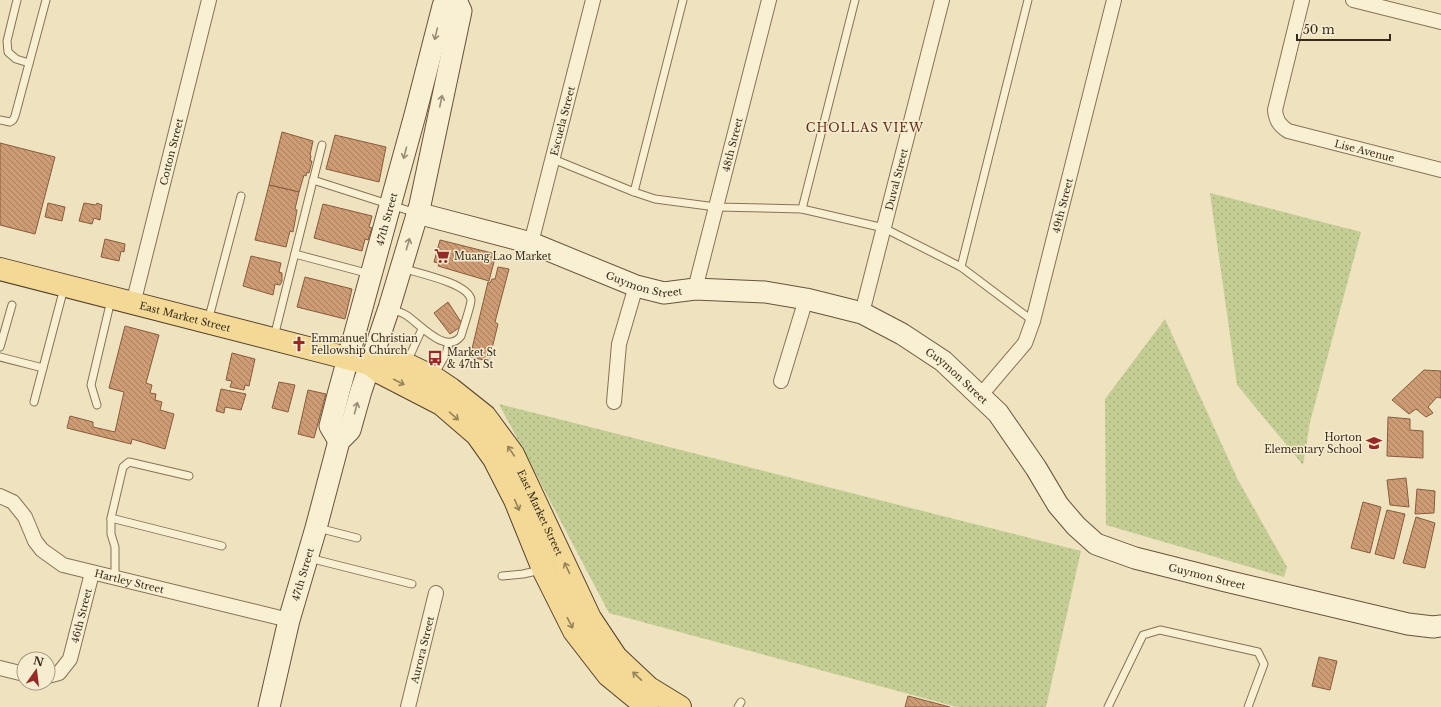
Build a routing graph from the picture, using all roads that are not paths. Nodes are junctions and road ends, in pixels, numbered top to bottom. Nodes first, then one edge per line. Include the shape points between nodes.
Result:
1 (18, 0) edge
2 (46, 0) edge
3 (209, 0) edge
4 (451, 0) edge
5 (456, 0) edge
6 (593, 0) edge
7 (683, 0) edge
8 (769, 0) edge
9 (855, 0) edge
10 (942, 0) edge
11 (1028, 0) edge
12 (1114, 0) edge
13 (1302, 0) edge
14 (1353, 0) edge
15 (1441, 22) edge
16 (29, 64) junction
17 (0, 120) edge
18 (322, 145) dead end
19 (552, 159) junction
20 (1441, 170) edge
21 (313, 180) junction
22 (634, 192) junction
23 (241, 196) dead end
24 (391, 205) junction
25 (716, 207) junction
26 (802, 209) junction
27 (417, 213) junction
28 (884, 228) junction
29 (531, 243) junction
30 (295, 254) junction
31 (961, 267) junction
32 (401, 268) junction
33 (0, 269) edge
34 (371, 274) junction
35 (64, 286) junction
36 (636, 286) junction
37 (695, 289) junction
38 (112, 298) junction
39 (806, 299) junction
40 (133, 304) junction
41 (12, 305) dead end
42 (389, 308) junction
43 (862, 313) junction
44 (1033, 320) junction
45 (208, 323) junction
46 (422, 330) junction
47 (273, 339) junction
48 (449, 343) junction
49 (0, 348) edge
50 (0, 357) edge
51 (348, 358) junction
52 (370, 364) junction
53 (406, 364) junction
54 (43, 368) junction
55 (433, 377) junction
56 (781, 381) dead end
57 (980, 396) junction
58 (34, 402) dead end
59 (614, 402) dead end
60 (97, 405) dead end
61 (338, 441) junction
62 (189, 476) dead end
63 (0, 496) edge
64 (111, 518) junction
65 (316, 528) junction
66 (357, 538) dead end
67 (222, 546) dead end
68 (307, 557) junction
69 (543, 569) junction
70 (92, 573) junction
71 (502, 576) dead end
72 (115, 579) junction
73 (412, 584) dead end
74 (436, 593) dead end
75 (289, 620) junction
76 (1441, 626) edge
77 (0, 668) edge
78 (16, 672) edge
79 (56, 674) edge
80 (640, 705) edge
81 (269, 707) edge
82 (408, 707) edge
83 (661, 707) edge
84 (680, 707) edge
85 (1108, 707) edge
86 (1248, 707) edge

1 - 16 lane via 7,41 8,52 16,59
2 - 16 lane
3 - 40 street, Cotton Street
4 -> 24 main road, 47th Street via 442,6
27 -> 5 main road, 47th Street via 461,10
6 - 19 street, Escuela Street
7 - 22 lane
8 - 25 street, 48th Street
9 - 26 lane
10 - 28 street, Duval Street
11 - 31 lane
12 - 44 street, 49th Street
13 - 20 street, Lise Avenue via 1275,110 1280,126 1288,131
14 - 15 street
16 - 17 lane via 13,120
18 - 21 lane
19 - 22 lane
19 - 29 street, Escuela Street
21 - 24 lane
21 - 30 lane
22 - 25 lane via 655,199
23 - 45 lane
24 - 27 lane
24 - 34 main road, 47th Street
25 - 26 lane
25 - 37 street, 48th Street
26 - 28 lane
27 - 29 main road, Guymon Street
32 -> 27 main road, 47th Street
28 - 31 lane
28 - 43 street, Duval Street
29 - 36 main road, Guymon Street
30 - 34 lane
30 - 47 lane
31 - 44 lane
32 - 42 main road, 47th Street
32 - 48 lane via 455,285 468,293 471,300 461,336
33 - 35 main road, East Market Street
34 - 51 main road, 47th Street
35 - 38 main road, East Market Street
35 - 54 lane
36 - 37 main road, Guymon Street via 664,293
36 - 59 street via 619,344
37 - 39 main road, Guymon Street via 765,292
38 - 40 main road, East Market Street
38 - 60 lane via 91,385
39 - 43 main road, Guymon Street
39 - 56 street
40 - 45 main road, East Market Street
41 - 49 lane
42 - 46 lane via 406,315
42 - 52 main road, 47th Street
43 - 57 main road, Guymon Street via 902,334 943,361
44 - 57 street, 49th Street via 1025,343
45 - 47 main road, East Market Street
46 - 48 lane
46 - 53 lane
47 - 51 main road, East Market Street
48 - 55 lane
50 - 54 lane
51 - 52 main road, East Market Street
51 - 61 main road, 47th Street via 330,426
52 - 53 main road, East Market Street via 386,359
61 -> 52 main road, 47th Street via 350,430
52 -> 69 main road, East Market Street via 381,373 441,404 477,435 494,459 515,500
53 - 55 main road, East Market Street
54 - 58 lane
84 -> 55 main road, East Market Street via 649,688 616,657 590,618 514,454 485,416
57 - 76 main road, Guymon Street via 998,413 1058,505 1096,544 1135,558 1226,581 1408,624
61 - 65 main road, 47th Street
62 - 64 lane via 129,462 123,467
63 - 70 street, Hartley Street via 13,502 25,516 35,541 42,550 63,565
64 - 67 lane
64 - 72 lane via 111,534 115,547
65 - 66 lane
65 - 68 main road, 47th Street
68 - 73 lane
68 - 75 main road, 47th Street
69 - 71 lane
69 -> 80 main road, East Market Street via 574,631 608,675
70 - 72 street, Hartley Street
70 - 79 street, 46th Street via 70,659 60,673
72 - 75 street, Hartley Street
74 - 82 street, Aurora Street
75 - 81 main road, 47th Street
77 - 78 street
80 - 83 main road via 646,699
85 - 86 lane via 1143,635 1160,630 1258,652 1264,664

